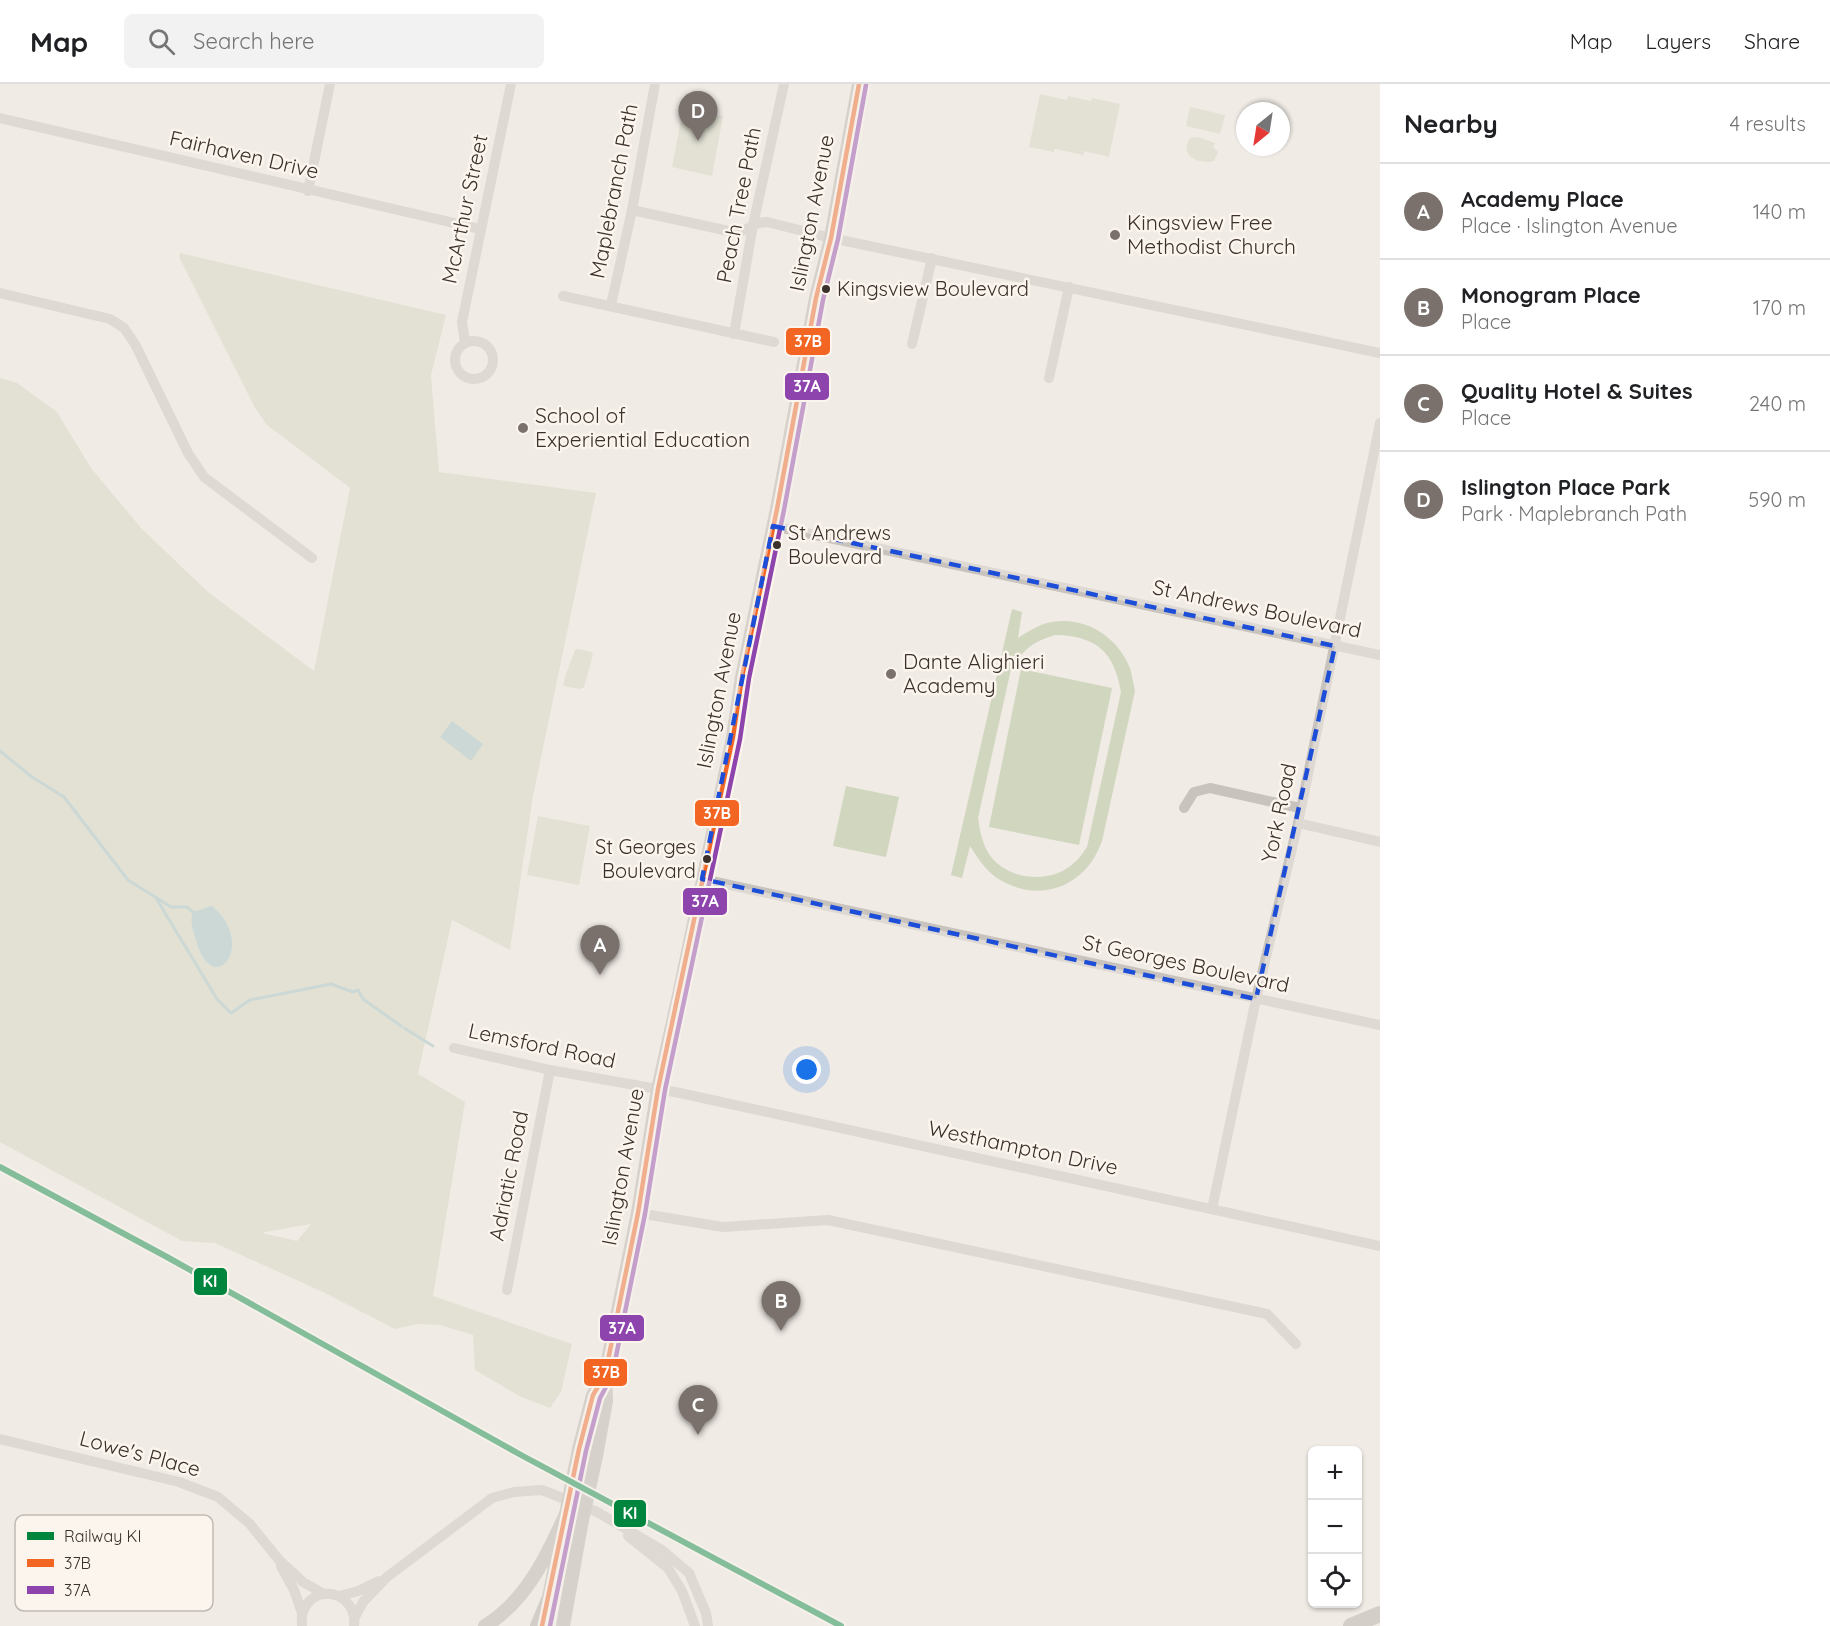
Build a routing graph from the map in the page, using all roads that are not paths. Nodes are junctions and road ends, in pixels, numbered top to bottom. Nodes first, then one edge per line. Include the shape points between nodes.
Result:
1 (330, 84) edge
2 (510, 84) edge
3 (655, 84) edge
4 (784, 84) edge
5 (859, 84) edge
6 (0, 118) edge
7 (309, 191) junction
8 (632, 210) junction
9 (753, 225) junction
10 (480, 229) junction
11 (831, 238) junction
12 (932, 258) junction
13 (1069, 287) junction
14 (0, 293) edge
15 (563, 296) dead end
16 (611, 305) junction
17 (734, 333) junction
18 (465, 342) dead end
19 (774, 342) dead end
20 (912, 344) dead end
21 (1380, 353) edge
22 (1049, 378) dead end
23 (1380, 423) edge
24 (773, 526) junction
25 (312, 558) dead end
26 (1335, 646) junction
27 (1380, 655) edge
28 (1184, 808) dead end
29 (1300, 808) junction
30 (1298, 823) junction
31 (1380, 842) edge
32 (702, 879) junction
33 (1256, 999) junction
34 (1380, 1025) edge
35 (454, 1048) dead end
36 (550, 1070) junction
37 (658, 1089) junction
38 (1212, 1209) junction
39 (638, 1213) junction
40 (1380, 1245) edge
41 (507, 1290) dead end
42 (1296, 1344) dead end
43 (605, 1375) junction
44 (0, 1439) edge
45 (597, 1512) junction
46 (566, 1514) junction
47 (279, 1560) junction
48 (387, 1577) junction
49 (324, 1594) junction
50 (570, 1594) junction
51 (340, 1596) junction
52 (548, 1602) joint
53 (302, 1613) junction
54 (1380, 1614) edge
55 (355, 1621) edge
56 (302, 1626) edge
57 (485, 1626) edge
58 (540, 1626) edge
59 (563, 1626) edge
60 (572, 1626) edge
61 (695, 1626) edge
62 (708, 1626) edge
63 (1351, 1626) edge

1 - 7 street
2 - 10 street, McArthur Street
3 - 8 street, Maplebranch Path
4 - 9 street, Peach Tree Path
5 - 11 main road, Islington Avenue
6 - 7 street, Fairhaven Drive
7 - 10 street, Fairhaven Drive
8 - 9 street via 738,232
8 - 16 street, Maplebranch Path
9 - 11 street via 767,222
9 - 17 street, Peach Tree Path
10 - 18 street, McArthur Street via 462,322
11 - 12 street
11 - 24 main road, Islington Avenue
12 - 13 street
12 - 20 street
13 - 21 street
13 - 22 street
14 - 25 street via 110,319 124,328 204,477
15 - 16 street, Maplebranch Path
16 - 17 street, Maplebranch Path
17 - 19 street, Maplebranch Path
23 - 26 street, York Road
24 - 26 street, St Andrews Boulevard
24 - 32 main road, Islington Avenue
26 - 27 street, St Andrews Boulevard
26 - 29 street, York Road
28 - 29 street via 1194,792 1210,788
29 - 30 street, York Road
30 - 31 street
30 - 33 street, York Road
32 - 33 street, St Georges Boulevard
32 - 37 main road, Islington Avenue
33 - 34 street, St Georges Boulevard
33 - 38 street, York Road
35 - 36 street, Lemsford Road
36 - 37 street, Lemsford Road
36 - 41 street, Adriatic Road
37 - 38 street, Westhampton Drive
37 - 39 main road, Islington Avenue
38 - 40 street, Westhampton Drive
39 - 42 street via 723,1227 828,1220 1267,1314
39 - 43 main road, Islington Avenue
43 - 46 main road, Islington Avenue, bridge via 593,1395
43 - 50 main road, Islington Avenue, bridge via 606,1401
44 - 47 street, Lowe's Place via 179,1482 218,1497 250,1524
45 - 48 street via 542,1490 492,1498
45 - 61 street via 668,1568
45 - 62 street via 662,1550 688,1573
46 - 52 main road, Islington Avenue
46 - 57 main road via 530,1584
47 - 49 street, Lowe's Place via 303,1582
47 - 53 street, Lowe's Place
48 - 51 street
48 - 55 street via 363,1602
49 - 51 street
49 - 53 street via 310,1600
50 - 59 main road, Islington Avenue
50 - 60 main road
51 - 55 street via 351,1605
52 - 58 highway
53 - 56 street
54 - 63 highway

